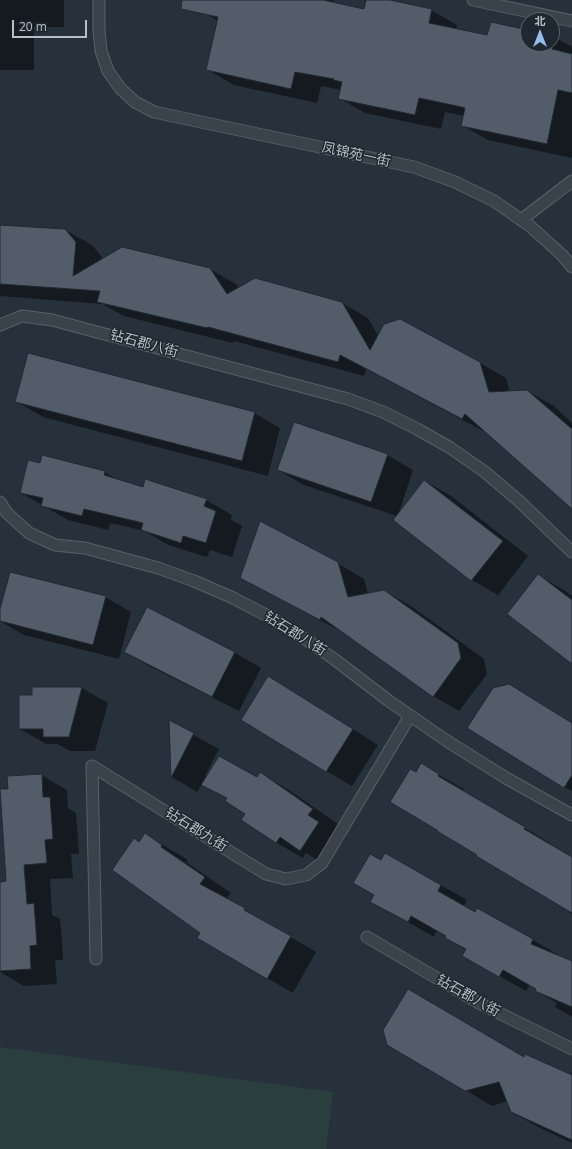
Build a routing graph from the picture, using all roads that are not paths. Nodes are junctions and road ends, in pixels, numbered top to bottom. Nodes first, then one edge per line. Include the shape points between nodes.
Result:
1 (99, 0) edge
2 (473, 0) edge
3 (572, 21) edge
4 (572, 181) edge
5 (521, 220) junction
6 (572, 267) edge
7 (0, 325) edge
8 (0, 502) edge
9 (572, 552) edge
10 (410, 716) junction
11 (572, 815) edge
12 (367, 937) dead end
13 (96, 960) dead end
14 (572, 1049) edge

1 - 5 lane, 凤锦苑一街 via 101,51 108,71 120,88 135,102 154,112 414,167 462,185 494,201
2 - 3 lane
4 - 5 lane
5 - 6 lane, 凤锦苑一街 via 557,250
7 - 9 lane, 钻石郡八街 via 22,316 52,320 348,399 383,412 449,447 485,472 519,500
8 - 10 lane, 钻石郡八街 via 7,513 28,533 55,545 85,548 158,568 231,597 266,615 334,659
10 - 11 lane, 钻石郡八街 via 506,778
10 - 13 lane, 钻石郡九街 via 322,863 306,875 286,879 266,874 92,766
12 - 14 lane, 钻石郡八街 via 479,1003

